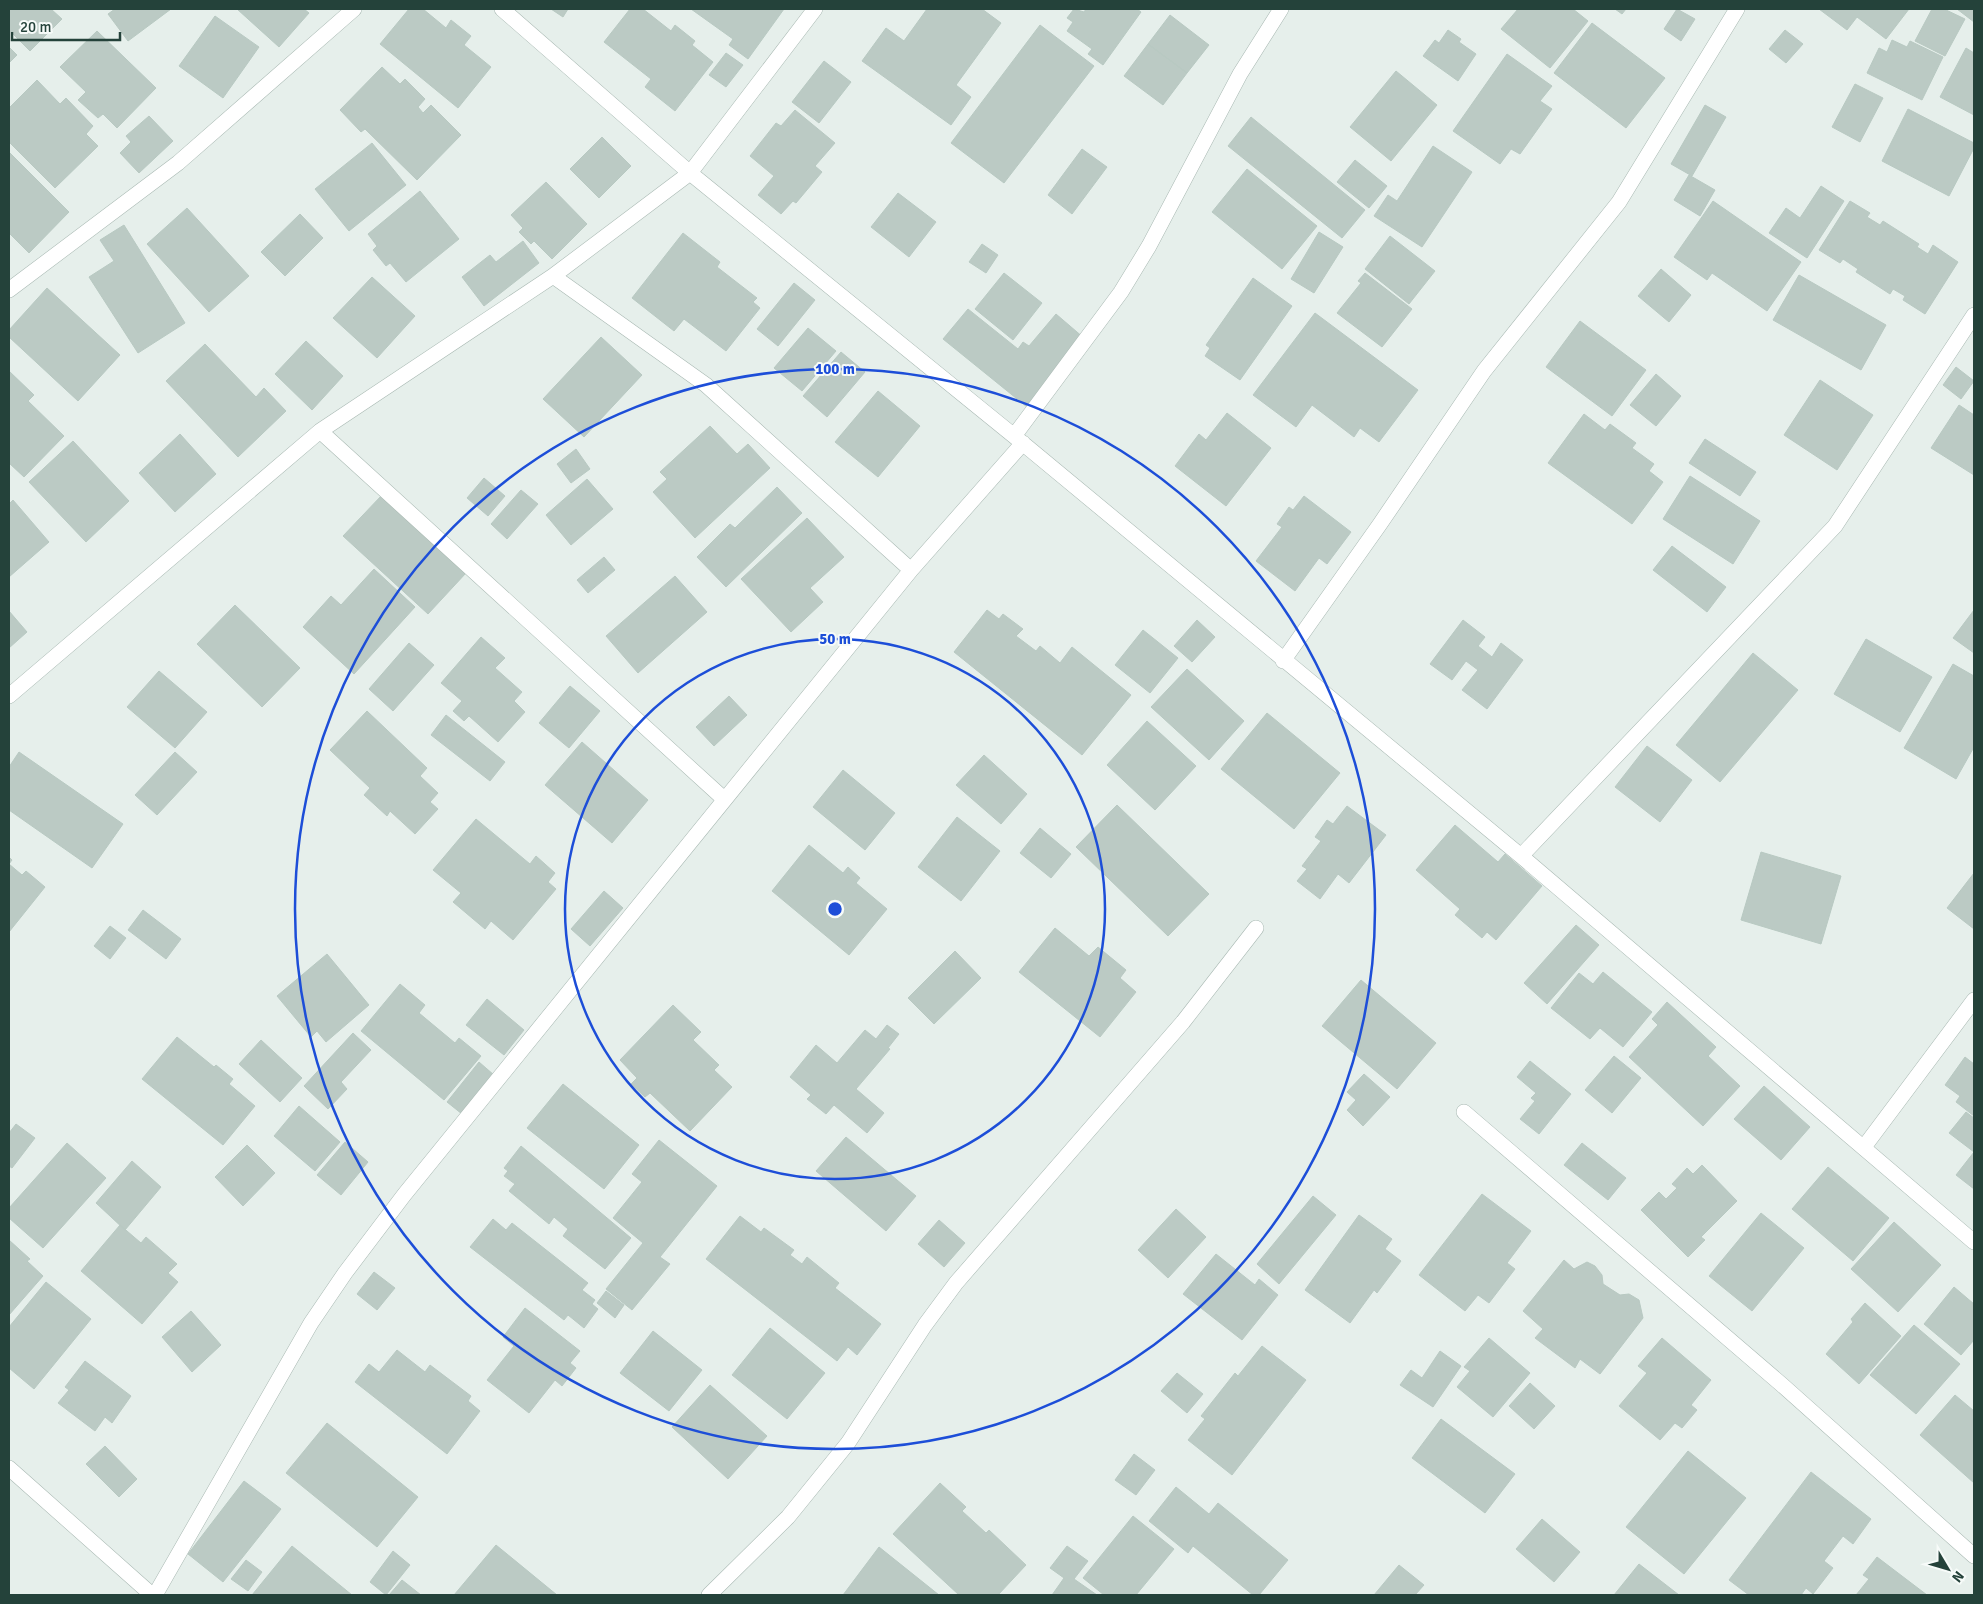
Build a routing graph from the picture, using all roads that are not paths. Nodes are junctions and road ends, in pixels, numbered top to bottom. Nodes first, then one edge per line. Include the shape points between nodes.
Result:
1 (354, 9) edge
2 (502, 9) edge
3 (815, 9) edge
4 (1281, 9) edge
5 (1737, 9) edge
6 (690, 173) junction
7 (553, 276) junction
8 (9, 290) edge
9 (1974, 315) edge
10 (320, 431) junction
11 (1019, 439) junction
12 (911, 570) junction
13 (1283, 661) junction
14 (9, 696) edge
15 (724, 799) junction
16 (1521, 856) junction
17 (1256, 928) dead end
18 (1974, 1000) edge
19 (1464, 1112) dead end
20 (1864, 1147) junction
21 (1974, 1242) edge
22 (9, 1468) edge
23 (1974, 1556) edge
24 (153, 1595) edge
25 (709, 1595) edge

1 - 8 street via 178,163
2 - 6 street
3 - 6 street
4 - 11 street via 1240,74 1149,246 1121,292
5 - 13 street via 1619,202 1484,371
6 - 7 street
6 - 11 street
7 - 10 street
7 - 12 street via 706,385
9 - 16 street via 1835,526
10 - 14 street
10 - 15 street
11 - 12 street
11 - 13 street
12 - 15 street
13 - 16 street
15 - 24 street via 404,1195 345,1273 311,1322
16 - 20 street
17 - 25 street via 1183,1022 956,1282 848,1443 788,1517
18 - 20 street
19 - 23 street
20 - 21 street
22 - 24 street

